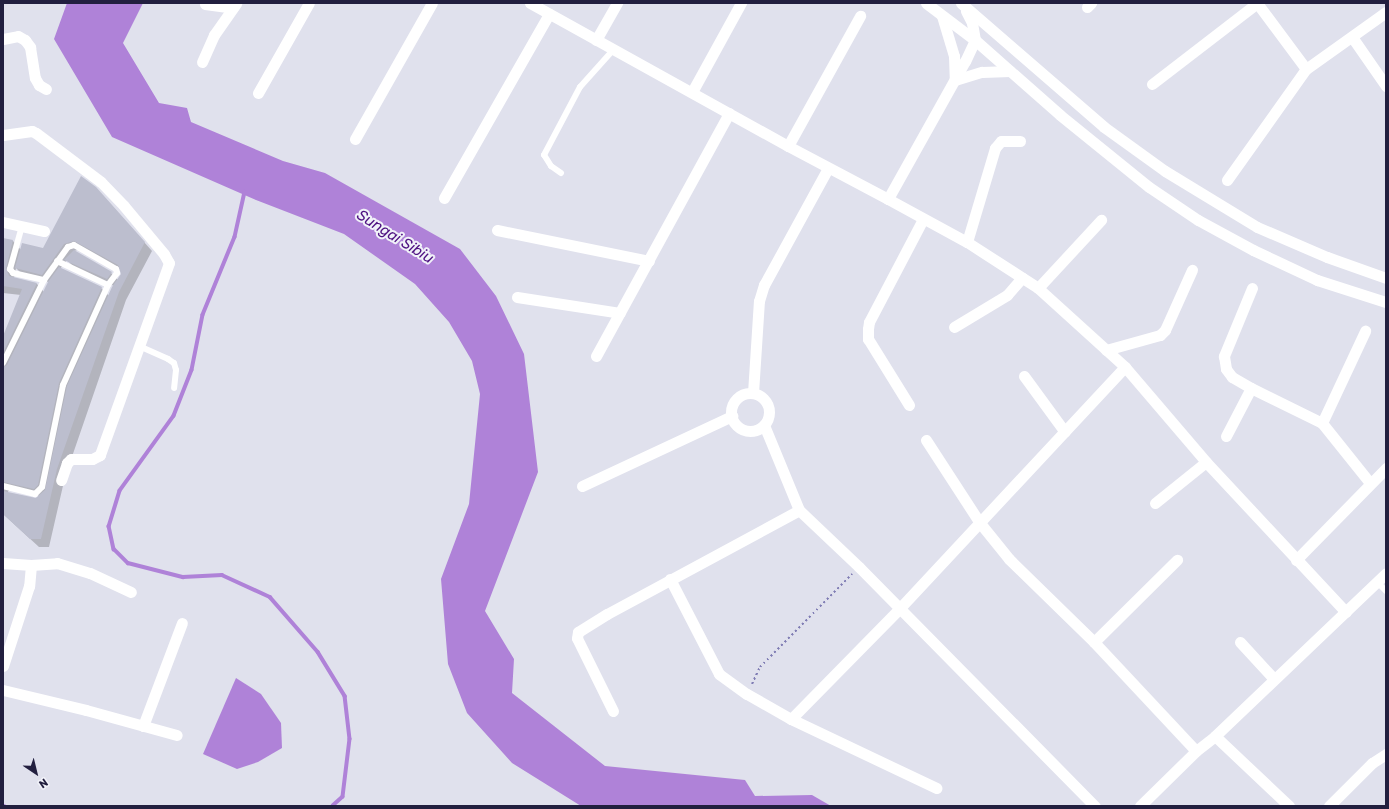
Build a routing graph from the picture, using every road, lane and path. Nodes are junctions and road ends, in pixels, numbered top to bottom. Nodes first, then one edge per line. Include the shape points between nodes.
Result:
1 (309, 3) edge
2 (432, 3) edge
3 (530, 3) edge
4 (617, 3) edge
5 (741, 3) edge
6 (926, 3) edge
7 (1257, 3) edge
8 (205, 4) edge
9 (962, 4) edge
10 (234, 6) edge
11 (1386, 12) edge
12 (549, 14) junction
13 (860, 16) dead end
14 (942, 16) junction
15 (1352, 37) junction
16 (3, 39) edge
17 (596, 40) junction
18 (975, 40) junction
19 (614, 50) junction
20 (202, 62) dead end
21 (1306, 69) junction
22 (1010, 71) junction
23 (955, 80) junction
24 (1152, 84) dead end
25 (1386, 86) edge
26 (46, 89) dead end
27 (692, 92) junction
28 (258, 93) dead end
29 (730, 113) junction
30 (3, 136) edge
31 (355, 139) dead end
32 (1020, 141) dead end
33 (788, 146) junction
34 (828, 168) junction
35 (561, 173) dead end
36 (1227, 180) dead end
37 (444, 198) dead end
38 (888, 199) junction
39 (923, 219) junction
40 (1101, 220) dead end
41 (3, 222) edge
42 (22, 226) junction
43 (44, 230) dead end
44 (497, 230) dead end
45 (967, 242) junction
46 (57, 261) junction
47 (649, 261) junction
48 (1192, 270) dead end
49 (1022, 278) junction
50 (1386, 278) edge
51 (44, 280) junction
52 (108, 285) junction
53 (1038, 288) junction
54 (1252, 288) dead end
55 (517, 297) dead end
56 (1386, 302) edge
57 (620, 313) junction
58 (954, 327) dead end
59 (1365, 331) dead end
60 (139, 346) junction
61 (1106, 350) junction
62 (596, 356) dead end
63 (3, 363) edge
64 (1125, 367) junction
65 (1024, 376) dead end
66 (174, 388) dead end
67 (1251, 388) junction
68 (753, 393) junction
69 (909, 405) dead end
70 (732, 416) junction
71 (1322, 423) junction
72 (764, 425) junction
73 (1065, 432) junction
74 (1226, 436) dead end
75 (926, 440) dead end
76 (1206, 462) junction
77 (1386, 468) edge
78 (61, 480) dead end
79 (1370, 483) junction
80 (3, 486) edge
81 (582, 486) dead end
82 (1155, 503) dead end
83 (799, 510) junction
84 (980, 523) junction
85 (1178, 560) dead end
86 (1296, 560) junction
87 (3, 563) edge
88 (31, 565) junction
89 (859, 567) junction
90 (1386, 573) edge
91 (670, 579) junction
92 (1377, 582) junction
93 (1386, 591) edge
94 (131, 592) dead end
95 (899, 609) junction
96 (1346, 612) junction
97 (182, 623) dead end
98 (1094, 642) junction
99 (1240, 642) dead end
100 (3, 666) edge
101 (1274, 679) junction
102 (3, 690) edge
103 (747, 694) junction
104 (613, 711) dead end
105 (791, 719) junction
106 (143, 726) junction
107 (177, 735) dead end
108 (1215, 736) junction
109 (1196, 751) junction
110 (1386, 754) edge
111 (936, 788) dead end
112 (1095, 806) edge
113 (1140, 806) edge
114 (1289, 806) edge
115 (1329, 806) edge

1 - 28 street
2 - 31 street
3 - 12 street
4 - 17 street
5 - 27 street
6 - 14 street
7 - 21 street
7 - 24 street
8 - 10 street
9 - 18 street via 972,23
9 - 50 street via 1104,127 1165,171 1257,228
10 - 20 street via 214,35
11 - 15 street
12 - 17 street
12 - 37 street
13 - 33 street
14 - 18 street
14 - 23 street via 954,56
15 - 21 street
15 - 25 street
16 - 26 street via 18,36 25,40 30,47 35,78 39,85
17 - 19 street
18 - 22 street
18 - 23 street
19 - 27 street
19 - 35 lane via 580,87 544,155 551,166
21 - 36 street
22 - 23 street via 982,72
22 - 56 street via 1148,188 1198,220 1253,250 1317,280
23 - 38 street
27 - 29 street
29 - 33 street
29 - 47 street
30 - 60 street via 32,131 36,133 101,182 164,254 169,263
32 - 45 street via 1000,141 996,148
33 - 34 street
34 - 38 street
34 - 68 street via 764,284 759,301
38 - 39 street
39 - 45 street
39 - 69 street via 868,322 868,339
40 - 53 street
41 - 42 street
42 - 43 street
42 - 51 lane via 10,269 13,273
44 - 47 street
45 - 49 street
46 - 51 lane
46 - 52 lane
46 - 52 lane via 68,247 74,245 116,269 117,273
47 - 57 street
48 - 61 street via 1165,330 1160,335
49 - 53 street
49 - 58 street via 1006,295
51 - 63 lane
52 - 80 lane via 61,392 42,487 34,494
53 - 61 street
54 - 67 street via 1224,356 1226,369
55 - 57 street
57 - 62 street
59 - 71 street
60 - 66 lane via 174,363
60 - 78 street via 100,455 72,459 67,463
61 - 64 street
64 - 73 street
64 - 76 street
65 - 73 street
67 - 71 street
67 - 74 street
68 - 70 street via 746,393 736,399
68 - 72 street via 764,398 768,406 768,418
70 - 72 street via 736,424 745,430 755,430
70 - 81 street
71 - 79 street
72 - 83 street
73 - 84 street
75 - 84 street
76 - 82 street
76 - 86 street
77 - 79 street
79 - 86 street
83 - 89 street
83 - 91 street
84 - 95 street
84 - 98 street via 1009,559
85 - 98 street
86 - 96 street
87 - 88 street
88 - 94 street via 58,563 90,572
88 - 100 street via 29,586
89 - 95 street
89 - 103 path via 760,667
90 - 92 street
91 - 103 street via 719,674
91 - 104 street via 578,632 577,638
92 - 93 lane
92 - 96 street
95 - 105 street
95 - 112 street
96 - 101 street
97 - 106 street
98 - 109 street
99 - 101 street
101 - 108 street
102 - 106 street
103 - 105 street
105 - 111 street
106 - 107 street
108 - 109 street
108 - 114 street
109 - 113 street
110 - 115 street via 1372,763

